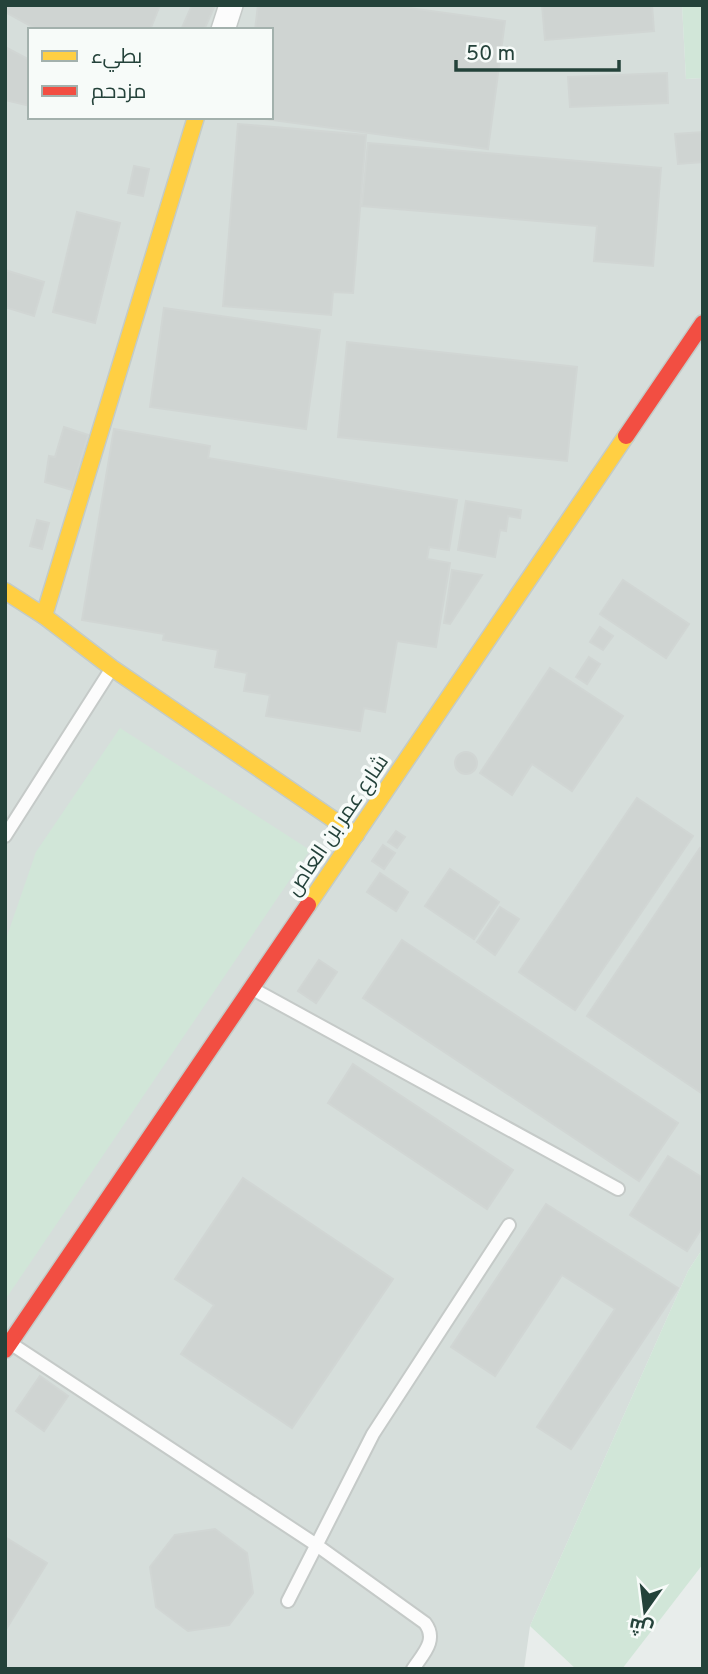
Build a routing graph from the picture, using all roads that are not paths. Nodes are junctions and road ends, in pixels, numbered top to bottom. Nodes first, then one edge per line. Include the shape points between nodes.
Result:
1 (230, 5) edge
2 (224, 28) edge
3 (195, 119) edge
4 (703, 323) edge
5 (5, 591) edge
6 (44, 616) junction
7 (112, 668) junction
8 (356, 835) junction
9 (5, 836) edge
10 (250, 987) junction
11 (618, 1189) dead end
12 (509, 1225) dead end
13 (8, 1347) edge
14 (315, 1544) junction
15 (288, 1601) dead end
16 (413, 1669) edge

1 - 2 street
3 - 6 street
4 - 8 street, شارع عمر بن العاص
5 - 6 street
6 - 7 street
7 - 8 street
7 - 9 lane
8 - 10 street, شارع عمر بن العاص
10 - 11 lane
10 - 13 street, شارع عمر بن العاص
12 - 14 lane via 373,1434
13 - 14 lane
14 - 15 lane
14 - 16 lane via 425,1623 431,1639

